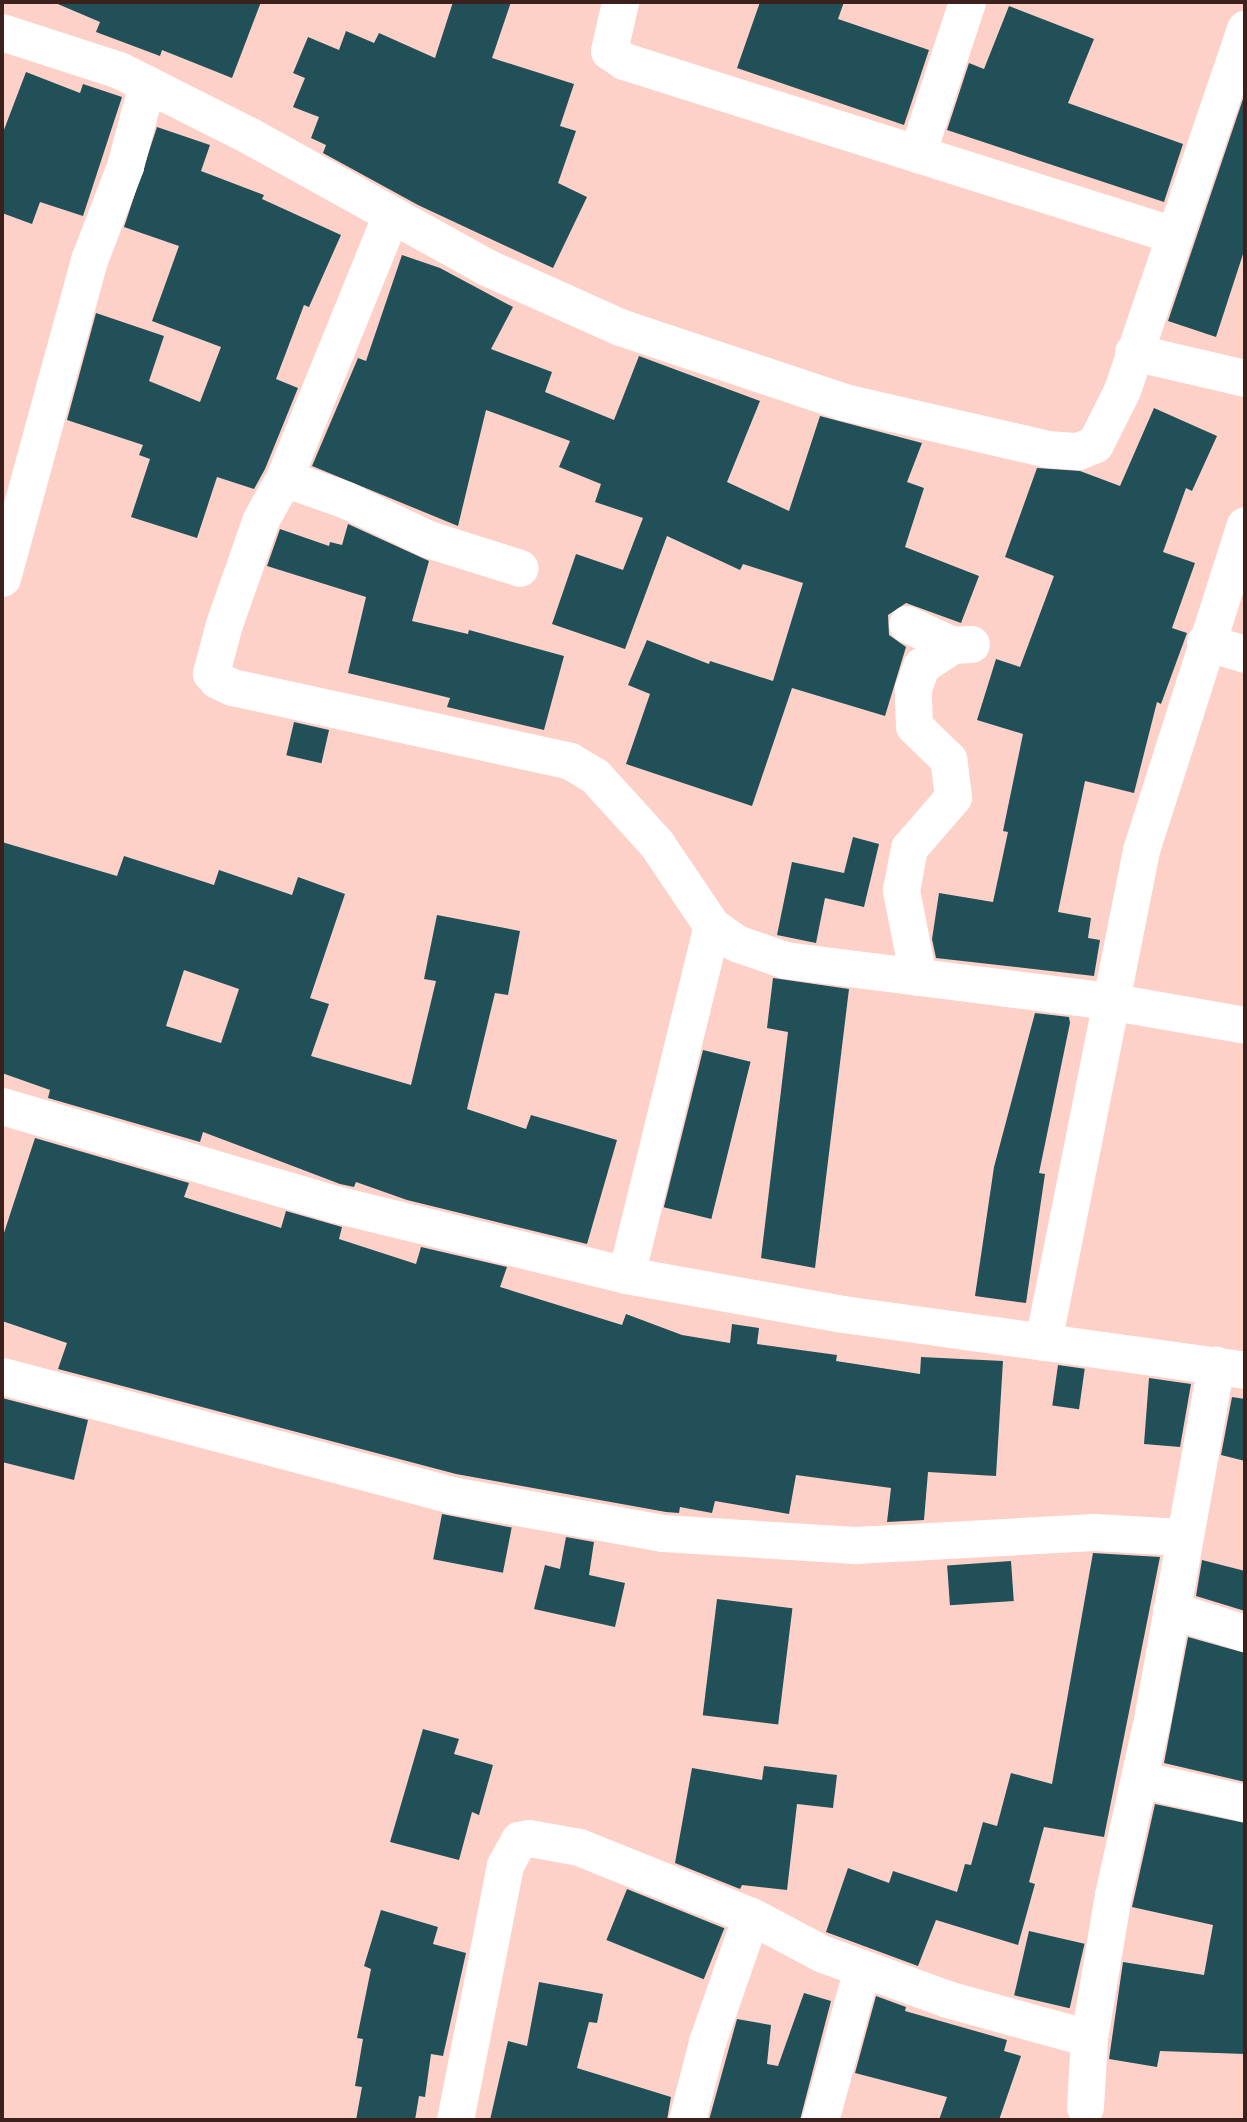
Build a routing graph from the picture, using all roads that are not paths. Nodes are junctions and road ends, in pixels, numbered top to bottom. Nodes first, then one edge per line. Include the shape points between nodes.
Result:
1 (620, 2) edge
2 (967, 2) edge
3 (1245, 29) edge
4 (2, 32) edge
5 (147, 84) junction
6 (917, 154) junction
7 (390, 216) junction
8 (1174, 235) junction
9 (1133, 352) junction
10 (1245, 377) edge
11 (284, 478) junction
12 (1245, 525) edge
13 (520, 568) dead end
14 (2, 578) edge
15 (907, 624) dead end
16 (1205, 642) junction
17 (1245, 654) edge
18 (712, 926) junction
19 (918, 977) junction
20 (1108, 1001) junction
21 (1245, 1025) edge
22 (2, 1106) edge
23 (626, 1275) junction
24 (1043, 1342) junction
25 (1231, 1367) edge
26 (2, 1376) edge
27 (1183, 1537) junction
28 (1171, 1610) junction
29 (1245, 1633) edge
30 (1139, 1779) junction
31 (1245, 1803) edge
32 (751, 1916) junction
33 (862, 1969) junction
34 (1089, 2038) junction
35 (1085, 2107) dead end
36 (456, 2120) edge
37 (687, 2120) edge
38 (820, 2120) edge

1 - 6 street via 609,51 624,61
2 - 6 street
3 - 8 street
4 - 5 street
5 - 7 street
5 - 14 street via 125,166 89,260
6 - 8 street
7 - 9 street via 486,267 620,327 844,402 1047,449 1078,451 1094,444 1122,390
7 - 11 street
8 - 9 street
9 - 10 street
11 - 13 street via 346,500 428,539
11 - 18 street via 261,519 224,624 211,673 217,680 570,761 596,776 656,843
12 - 16 street
15 - 19 street via 962,644 922,666 913,689 914,726 948,759 953,797 909,848 901,890
16 - 17 street
16 - 20 street via 1141,849
18 - 19 street via 736,943 785,960
18 - 23 street
19 - 20 street
20 - 21 street
20 - 24 street
22 - 23 street via 335,1204
23 - 24 street via 844,1314
24 - 25 street
25 - 27 street
26 - 27 street via 451,1494 663,1533 855,1545 1094,1532
27 - 28 street
28 - 29 street
28 - 30 street
30 - 31 street
30 - 34 street via 1112,1895
32 - 33 street
32 - 36 street via 579,1847 542,1838 519,1840 505,1865
32 - 37 street via 707,2042
33 - 34 street via 995,2016
33 - 38 street
34 - 35 street

